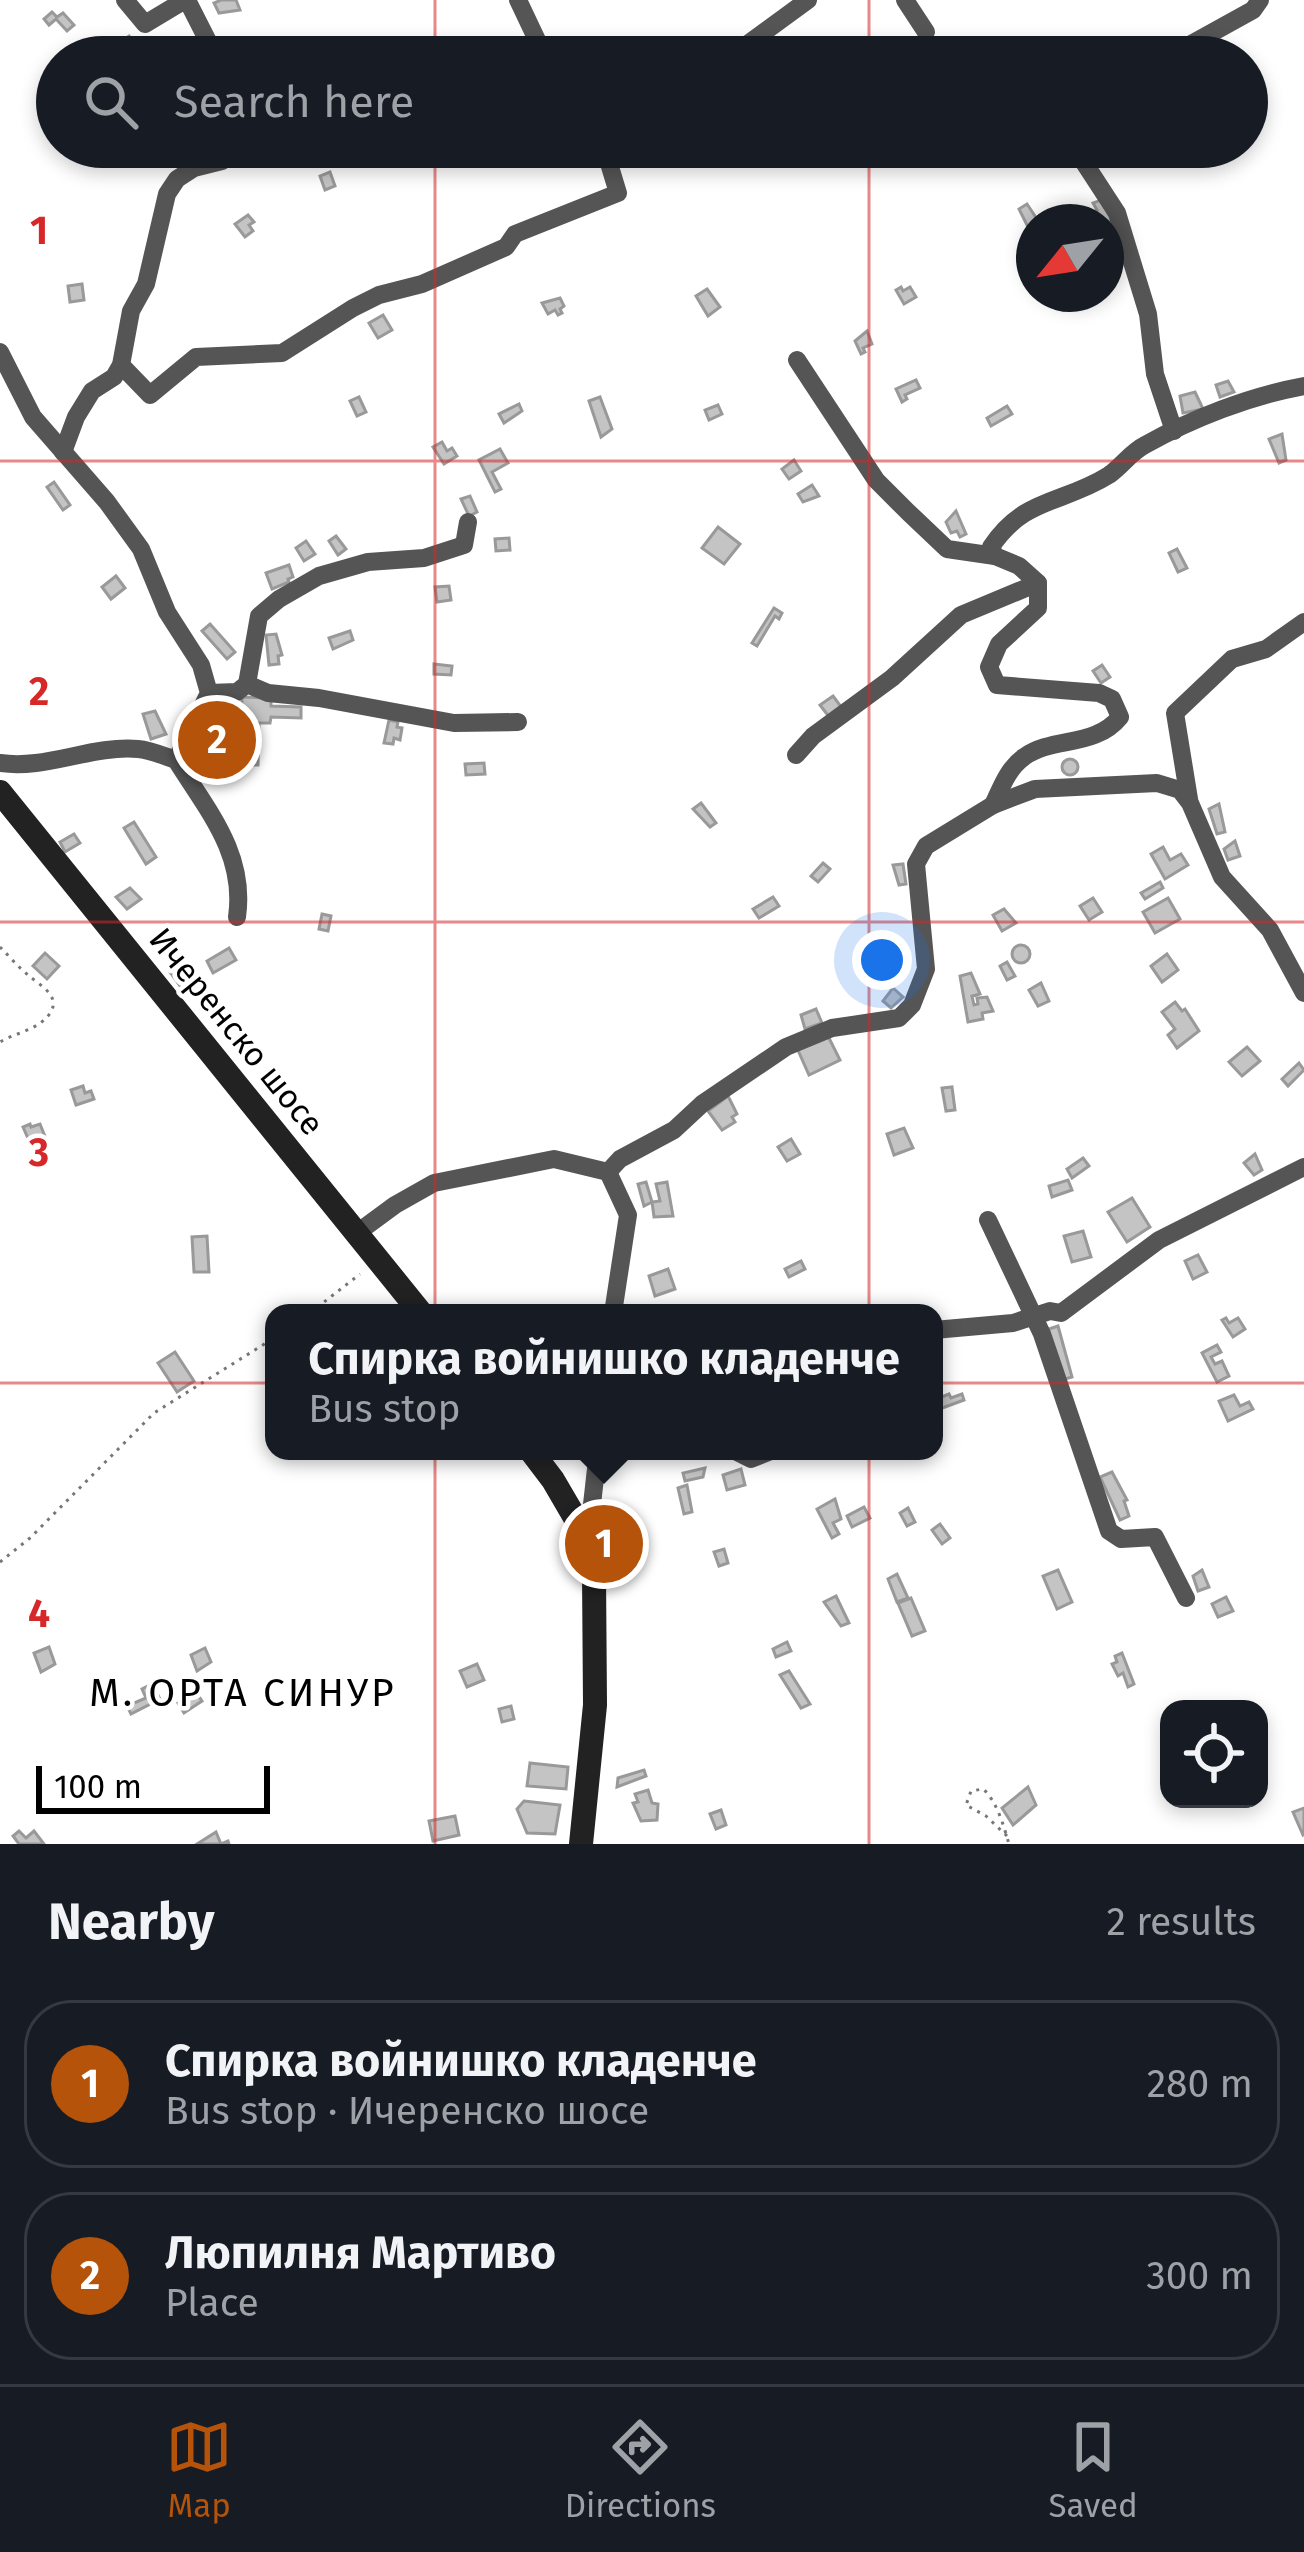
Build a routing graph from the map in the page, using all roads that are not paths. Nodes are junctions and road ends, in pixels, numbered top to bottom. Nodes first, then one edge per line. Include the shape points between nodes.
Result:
1 (125, 0) edge
2 (186, 0) edge
3 (518, 0) edge
4 (808, 0) edge
5 (904, 0) edge
6 (1260, 0) edge
7 (926, 32) dead end
8 (205, 36) edge
9 (534, 36) edge
10 (759, 36) edge
11 (1206, 36) edge
12 (194, 168) edge
13 (611, 168) edge
14 (1088, 168) edge
15 (0, 352) edge
16 (796, 360) dead end
17 (121, 365) junction
18 (1304, 386) edge
19 (1174, 431) junction
20 (64, 452) junction
21 (468, 522) dead end
22 (995, 556) junction
23 (1038, 584) junction
24 (1304, 622) edge
25 (247, 684) junction
26 (208, 693) junction
27 (518, 722) dead end
28 (796, 755) dead end
29 (176, 760) junction
30 (0, 763) edge
31 (0, 792) edge
32 (1190, 803) junction
33 (993, 805) junction
34 (237, 917) dead end
35 (1304, 993) edge
36 (1304, 1167) edge
37 (608, 1172) junction
38 (988, 1220) dead end
39 (357, 1233) junction
40 (414, 1304) edge
41 (615, 1304) edge
42 (1032, 1317) junction
43 (943, 1329) edge
44 (538, 1460) edge
45 (597, 1460) edge
46 (588, 1540) junction
47 (1186, 1598) dead end
48 (580, 1844) edge

1 - 2 street via 145,24
2 - 8 street
3 - 9 street
4 - 10 street
5 - 7 street
6 - 11 street
12 - 17 street via 167,194
13 - 17 street via 619,193 515,234 506,247 422,284 379,295 282,353 196,357 150,395
14 - 19 street via 1117,213
15 - 20 street via 33,417
16 - 22 street via 876,480 908,512 947,549
17 - 20 street via 92,391
18 - 19 street
19 - 22 street via 1108,475 1025,510 991,547
20 - 26 street via 140,549
21 - 25 street via 464,545 335,571 279,599 259,616
22 - 23 street
23 - 28 street via 961,615
23 - 33 street via 1038,608 999,644 989,667 997,685 1099,693 1112,699 1120,718 1085,740 1026,755
24 - 32 street via 1266,650 1232,658 1175,713
25 - 26 street
25 - 27 street via 454,723
26 - 29 street
29 - 30 street via 140,749
29 - 34 street via 233,856
31 - 39 street, Ичеренско шосе
32 - 33 street via 1157,783 1035,789
32 - 35 street via 1222,877 1270,930
33 - 37 street via 926,846 916,864 926,969 899,1018 832,1028 786,1047
36 - 42 street via 1159,1240 1061,1313
37 - 39 street via 554,1159 434,1184
37 - 41 street via 628,1215
38 - 42 street
39 - 40 street, Ичеренско шосе
42 - 43 street
42 - 47 street via 1109,1531 1120,1539 1155,1537
44 - 46 street
45 - 46 street
46 - 48 street via 595,1705

